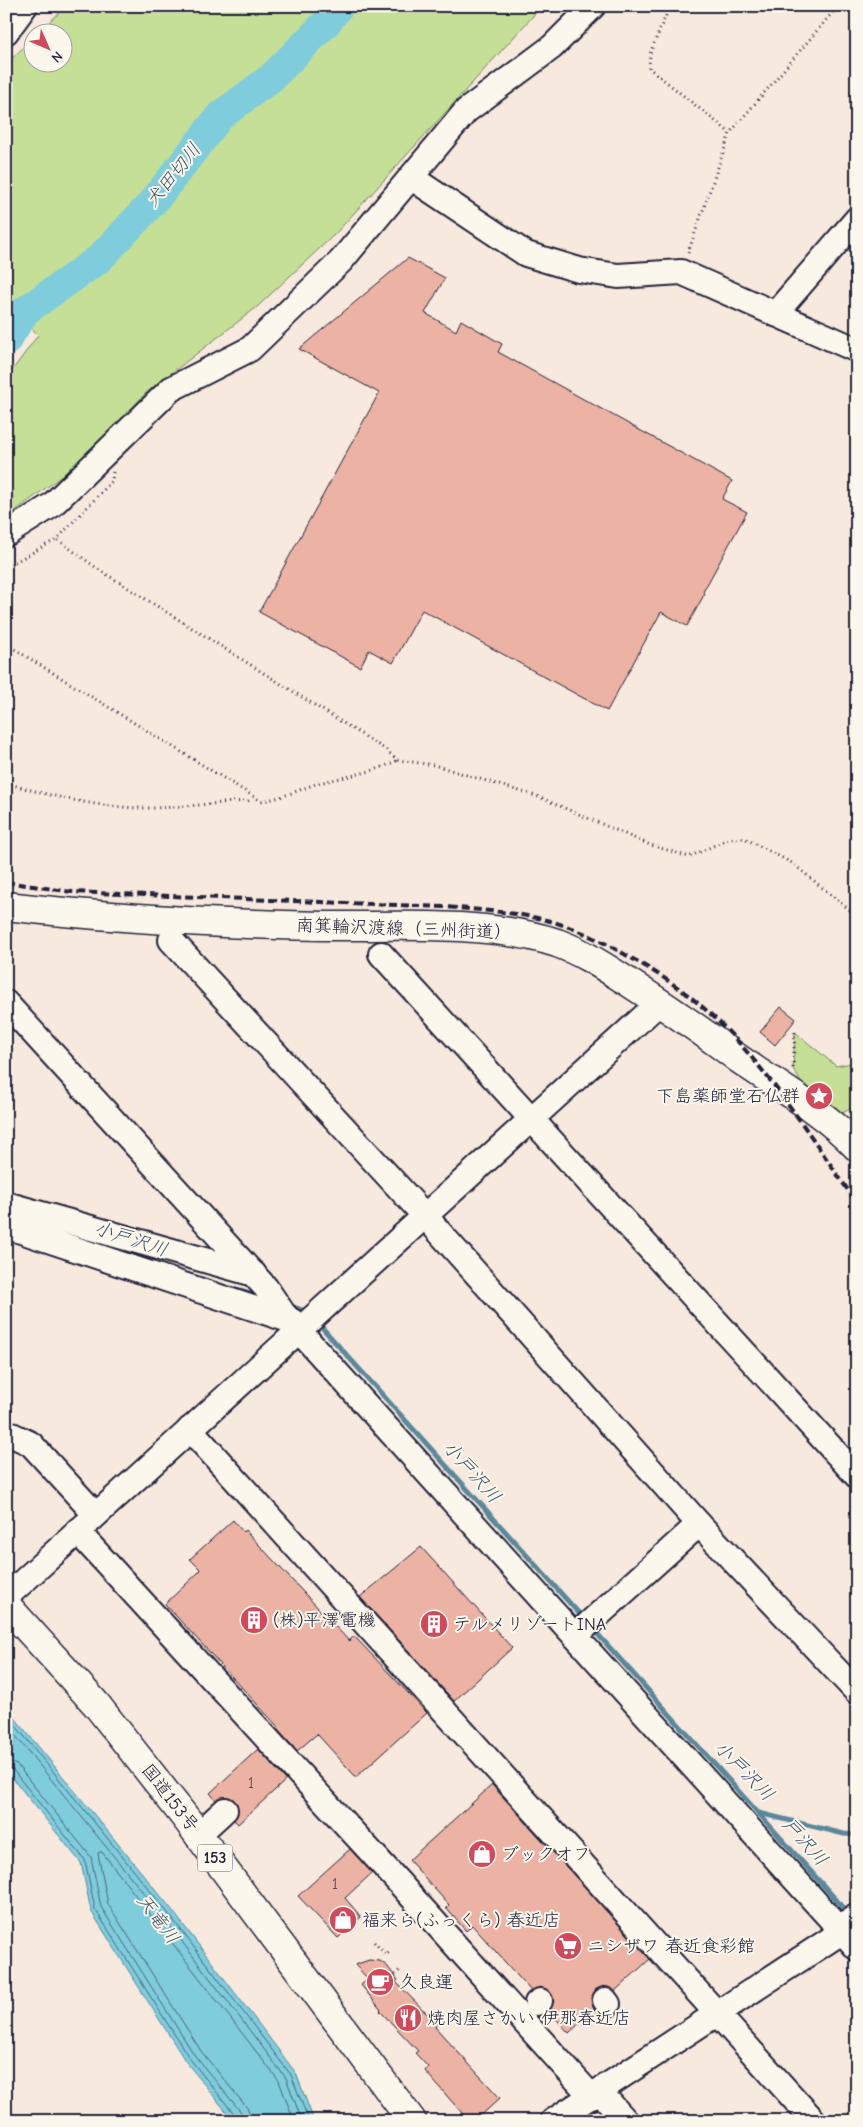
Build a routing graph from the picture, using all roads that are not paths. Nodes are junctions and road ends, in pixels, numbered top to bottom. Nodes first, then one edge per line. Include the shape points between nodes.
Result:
1 (25, 6) edge
2 (593, 6) edge
3 (6, 32) edge
4 (412, 178) junction
5 (857, 219) edge
6 (775, 314) junction
7 (857, 350) edge
8 (6, 534) edge
9 (6, 906) edge
10 (171, 940) dead end
11 (381, 954) dead end
12 (660, 1002) junction
13 (6, 1003) edge
14 (533, 1119) junction
15 (853, 1135) edge
16 (6, 1204) edge
17 (425, 1216) junction
18 (6, 1226) edge
19 (260, 1281) junction
20 (300, 1320) junction
21 (190, 1429) junction
22 (6, 1432) edge
23 (857, 1476) edge
24 (96, 1514) junction
25 (699, 1524) junction
26 (78, 1531) junction
27 (6, 1597) edge
28 (6, 1605) edge
29 (584, 1628) junction
30 (857, 1692) edge
31 (225, 1810) dead end
32 (198, 1835) junction
33 (848, 1923) edge
34 (857, 1948) edge
35 (717, 2015) junction
36 (596, 2094) junction
37 (412, 2121) edge
38 (553, 2121) edge
39 (626, 2121) edge
40 (814, 2121) edge

1 - 3 street
2 - 4 street via 552,47 466,111
4 - 6 street via 526,254 579,270 618,276 681,272
4 - 8 street via 341,261 250,350 171,389 52,505
5 - 6 street
6 - 7 street
9 - 12 main road, 南箕輪沢渡線（三州街道） via 240,924 519,933 580,952
10 - 17 street
11 - 14 street
12 - 14 street
12 - 15 main road, 南箕輪沢渡線（三州街道） via 770,1081
13 - 19 street
14 - 17 street
14 - 23 street
16 - 19 street
17 - 20 street
17 - 25 street
18 - 20 street
19 - 20 street
20 - 21 street
20 - 29 street
21 - 24 street via 164,1461
21 - 35 street
22 - 24 street via 30,1444
24 - 26 street
25 - 29 street
25 - 30 street
26 - 27 street
26 - 36 street via 403,1890
28 - 32 main road, 国道153号 / 153 via 96,1704
29 - 33 street
31 - 32 street
32 - 37 main road, 国道153号 / 153
33 - 34 street
33 - 35 street via 834,1937
35 - 36 street
35 - 40 street
36 - 38 street
36 - 39 street

